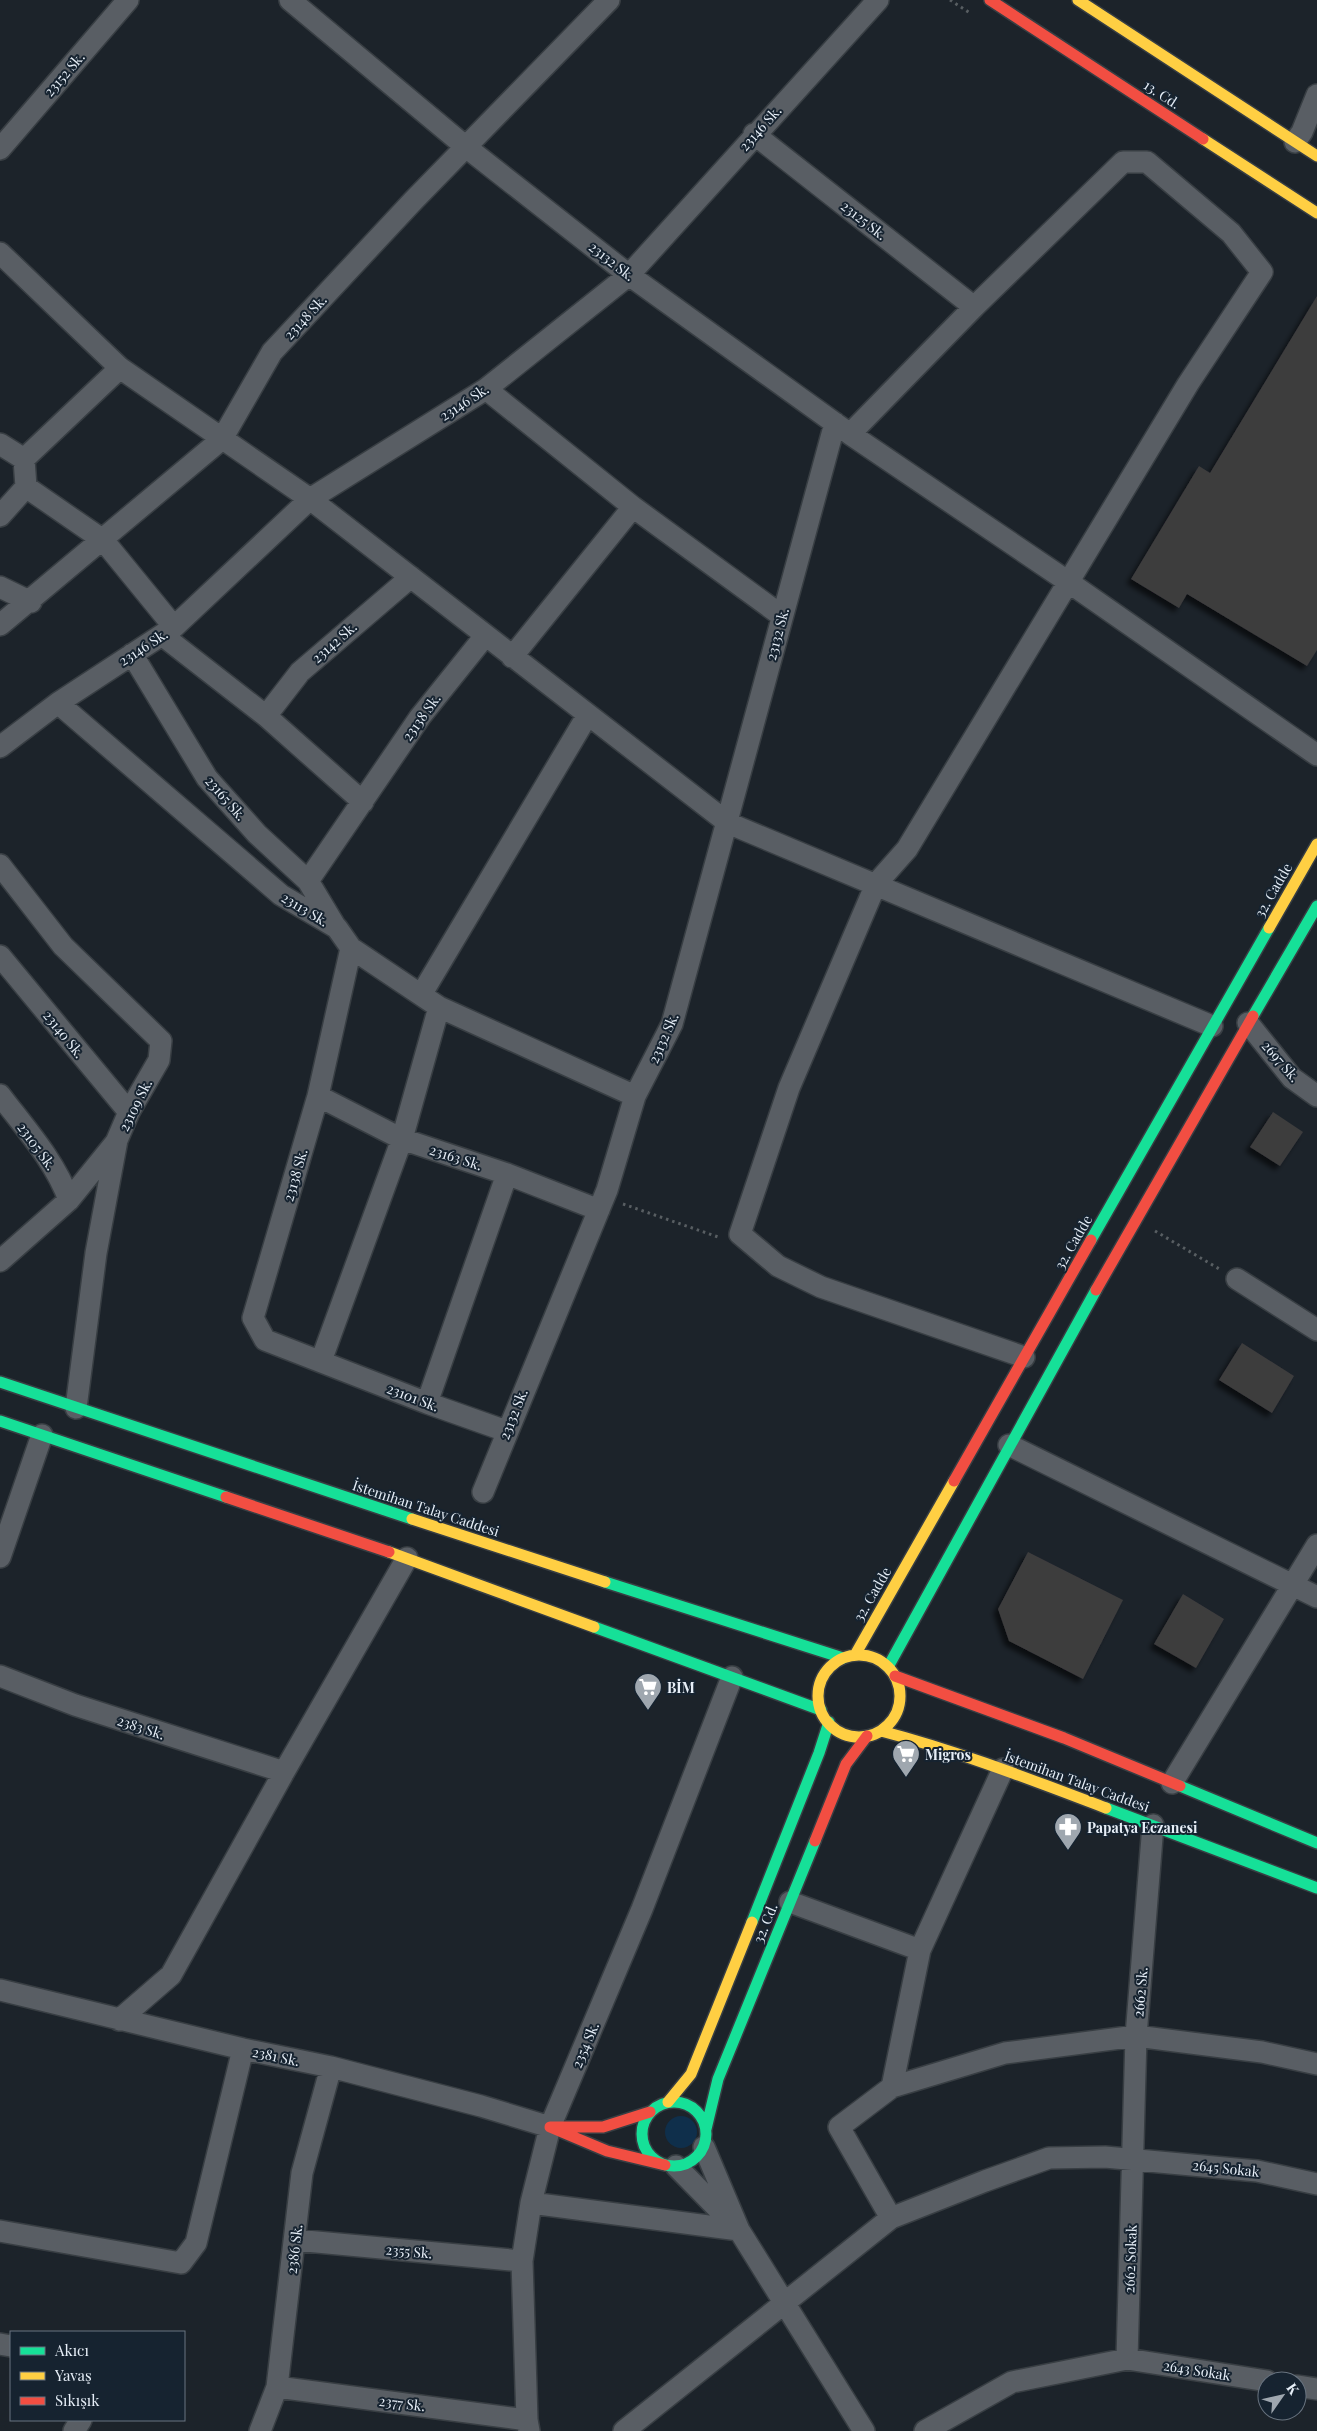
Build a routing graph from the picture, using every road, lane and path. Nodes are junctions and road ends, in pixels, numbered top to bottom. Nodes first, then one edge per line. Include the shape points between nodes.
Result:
1 (128, 0) edge
2 (290, 0) edge
3 (609, 0) edge
4 (878, 0) edge
5 (990, 0) edge
6 (1078, 0) edge
7 (1103, 8) edge
8 (1317, 95) edge
9 (754, 134) junction
10 (1295, 142) junction
11 (466, 147) junction
12 (0, 149) edge
13 (1317, 156) edge
14 (1317, 213) edge
15 (0, 252) edge
16 (629, 275) junction
17 (974, 306) junction
18 (120, 368) junction
19 (486, 389) junction
20 (842, 428) junction
21 (222, 439) junction
22 (0, 444) edge
23 (24, 459) junction
24 (26, 487) junction
25 (310, 500) junction
26 (633, 507) junction
27 (0, 516) edge
28 (103, 540) junction
29 (411, 577) junction
30 (1068, 581) junction
31 (0, 587) edge
32 (31, 602) junction
33 (782, 616) junction
34 (0, 626) edge
35 (168, 631) junction
36 (485, 636) junction
37 (132, 654) junction
38 (512, 657) junction
39 (58, 703) junction
40 (266, 716) junction
41 (588, 716) junction
42 (0, 746) edge
43 (1317, 756) edge
44 (363, 802) junction
45 (728, 823) junction
46 (1317, 844) edge
47 (0, 865) edge
48 (308, 881) junction
49 (876, 884) junction
50 (1317, 906) edge
51 (337, 928) junction
52 (351, 948) junction
53 (0, 956) edge
54 (421, 995) junction
55 (439, 1007) junction
56 (1248, 1023) junction
57 (1212, 1026) junction
58 (0, 1095) edge
59 (318, 1096) junction
60 (635, 1096) junction
61 (1317, 1096) edge
62 (129, 1112) junction
63 (402, 1139) junction
64 (118, 1140) junction
65 (507, 1174) junction
66 (69, 1200) junction
67 (601, 1204) junction
68 (1137, 1220) junction
69 (723, 1238) dead end
70 (0, 1261) edge
71 (1236, 1279) joint
72 (1317, 1330) edge
73 (1024, 1357) junction
74 (321, 1361) junction
75 (0, 1382) edge
76 (427, 1403) junction
77 (76, 1408) junction
78 (0, 1421) edge
79 (506, 1431) junction
80 (42, 1435) junction
81 (1009, 1445) junction
82 (483, 1492) dead end
83 (1317, 1545) edge
84 (0, 1557) edge
85 (407, 1558) junction
86 (1292, 1585) junction
87 (1317, 1597) edge
88 (855, 1655) junction
89 (843, 1658) junction
90 (892, 1672) junction
91 (0, 1676) edge
92 (732, 1677) junction
93 (821, 1710) junction
94 (828, 1722) junction
95 (881, 1731) junction
96 (867, 1736) junction
97 (1002, 1769) junction
98 (284, 1772) junction
99 (1172, 1782) junction
100 (1153, 1825) junction
101 (1317, 1843) edge
102 (1317, 1888) edge
103 (790, 1902) junction
104 (920, 1950) junction
105 (1, 1997) edge
106 (119, 2020) junction
107 (1136, 2036) junction
108 (243, 2049) junction
109 (1317, 2064) edge
110 (331, 2067) junction
111 (892, 2087) junction
112 (668, 2102) junction
113 (650, 2112) junction
114 (550, 2128) junction
115 (705, 2138) junction
116 (1133, 2159) junction
117 (670, 2166) junction
118 (1317, 2184) edge
119 (531, 2203) junction
120 (891, 2218) junction
121 (0, 2230) edge
122 (739, 2230) junction
123 (295, 2240) junction
124 (522, 2261) junction
125 (785, 2303) junction
126 (1127, 2359) junction
127 (1257, 2379) edge
128 (276, 2387) junction
129 (528, 2425) edge
130 (260, 2431) edge
131 (624, 2431) edge
132 (864, 2431) edge
133 (926, 2431) edge

1 - 12 street, 23152 Sk.
2 - 11 street, 23132 Sk.
3 - 11 street, 23148 Sk.
4 - 9 street, 23146 Sk.
5 - 14 main road, 13. Cd.
6 - 7 main road
7 - 10 main road
8 - 10 street
9 - 16 street, 23146 Sk.
9 - 17 street, 23125 Sk.
10 - 13 main road
11 - 16 street, 23132 Sk.
11 - 21 street, 23148 Sk. via 272,352
15 - 18 street
16 - 19 street, 23146 Sk.
16 - 20 street, 23132 Sk.
17 - 20 street
17 - 30 street via 1123,162 1147,162 1232,233 1262,272 1188,384
18 - 21 street
18 - 23 street
19 - 25 street, 23146 Sk.
19 - 26 street
20 - 30 street
20 - 33 street, 23132 Sk.
21 - 25 street
21 - 28 street, 23148 Sk.
22 - 23 street
23 - 24 street
24 - 27 street
24 - 28 street
25 - 29 street
25 - 35 street, 23146 Sk.
26 - 33 street
26 - 38 street
28 - 32 street, 23148 Sk.
28 - 35 street
29 - 36 street
29 - 40 street, 23142 Sk. via 300,672
30 - 43 street
30 - 49 street via 907,849
31 - 32 street
32 - 34 street, 23148 Sk.
33 - 45 street, 23132 Sk.
35 - 37 street, 23146 Sk.
35 - 40 street
36 - 38 street
36 - 44 street, 23138 Sk. via 420,717
37 - 39 street, 23146 Sk.
37 - 48 street, 23165 Sk. via 207,778 257,834
38 - 41 street
39 - 42 street, 23146 Sk.
39 - 51 street, 23113 Sk. via 281,895
40 - 44 street
41 - 45 street
41 - 54 street
44 - 48 street, 23138 Sk.
45 - 49 street
45 - 60 street, 23132 Sk. via 672,1024
46 - 57 main road, 32. Cadde
47 - 62 street, 23109 Sk. via 63,946 161,1041 159,1060
48 - 51 street, 23165 Sk.
49 - 57 street
49 - 73 street via 789,1088 740,1234 778,1266 821,1287
50 - 56 main road
51 - 52 street, 23113 Sk.
52 - 54 street, 23113 Sk.
52 - 59 street, 23138 Sk.
53 - 62 street, 23140 Sk.
54 - 55 street, 23113 Sk.
55 - 60 street, 23113 Sk.
55 - 63 street
56 - 61 street, 2697 Sk. via 1292,1078
56 - 68 main road
57 - 73 main road, 32. Cadde
58 - 66 street, 23105 Sk. via 48,1160 63,1183
59 - 63 street, 23163 Sk.
59 - 74 street, 23138 Sk. via 253,1318 265,1340
60 - 67 street, 23132 Sk.
62 - 64 street, 23109 Sk.
63 - 65 street, 23163 Sk.
63 - 74 street
64 - 66 street
64 - 77 street, 23109 Sk. via 96,1253
65 - 67 street, 23163 Sk.
65 - 76 street
66 - 70 street
67 - 69 path
67 - 79 street, 23132 Sk.
68 - 71 path
68 - 81 main road
71 - 72 street
73 - 88 main road, 32. Cadde
74 - 76 street, 23101 Sk.
75 - 77 main road, İstemihan Talay Caddesi
76 - 79 street, 23101 Sk.
77 - 89 main road, İstemihan Talay Caddesi
78 - 80 main road
79 - 82 street, 23132 Sk.
80 - 84 street
80 - 85 main road
81 - 86 street
81 - 90 main road
83 - 86 street
85 - 92 main road
85 - 98 street
86 - 87 street
86 - 99 street
88 - 89 main road
88 - 90 main road via 879,1660
89 - 93 main road via 825,1673 820,1684
90 - 95 main road via 899,1688 897,1711
90 - 99 main road
91 - 98 street, 2383 Sk. via 75,1706
92 - 93 main road
92 - 114 street, 2354 Sk. via 642,1909
93 - 94 main road
94 - 96 main road via 853,1736
94 - 112 main road, 32. Cd. via 819,1753 691,2074
95 - 96 main road
95 - 97 main road, İstemihan Talay Caddesi
96 - 103 main road, 32. Cd. via 846,1764
97 - 100 main road, İstemihan Talay Caddesi
97 - 104 street
98 - 106 street via 171,1975
99 - 101 main road
100 - 102 main road, İstemihan Talay Caddesi
100 - 107 street, 2662 Sk.
103 - 104 street
103 - 115 main road, 32. Cd. via 718,2079
104 - 111 street
105 - 106 street, 2381 Sk.
106 - 108 street, 2381 Sk.
107 - 109 street via 1262,2052
107 - 111 street via 1005,2053
107 - 116 street, 2662 Sk.
108 - 110 street, 2381 Sk.
108 - 121 street via 196,2243 181,2263
110 - 114 street, 2381 Sk. via 481,2106
110 - 123 street, 2386 Sk. via 302,2173
111 - 120 street via 839,2127
112 - 113 main road
112 - 115 main road via 678,2102 697,2111 703,2119
113 - 114 main road via 603,2127
113 - 117 main road via 643,2127 643,2142 656,2160
114 - 117 main road via 607,2151
114 - 119 street, 2354 Sk.
115 - 117 main road via 695,2158 686,2164
115 - 122 street
116 - 118 street, 2645 Sokak via 1257,2171
116 - 120 street, 2645 Sokak via 1049,2158
116 - 126 street, 2662 Sokak
117 - 122 street
119 - 122 street
119 - 124 street, 2354 Sk.
120 - 125 street, 2645 Sokak
122 - 125 street
123 - 124 street, 2355 Sk.
123 - 128 street, 2386 Sk.
124 - 129 street, 2354 Sk.
125 - 131 street, 2645 Sokak
125 - 132 street
126 - 127 street, 2643 Sokak
126 - 133 street via 1012,2382
128 - 129 street, 2377 Sk.
128 - 130 street, 2386 Sk.

